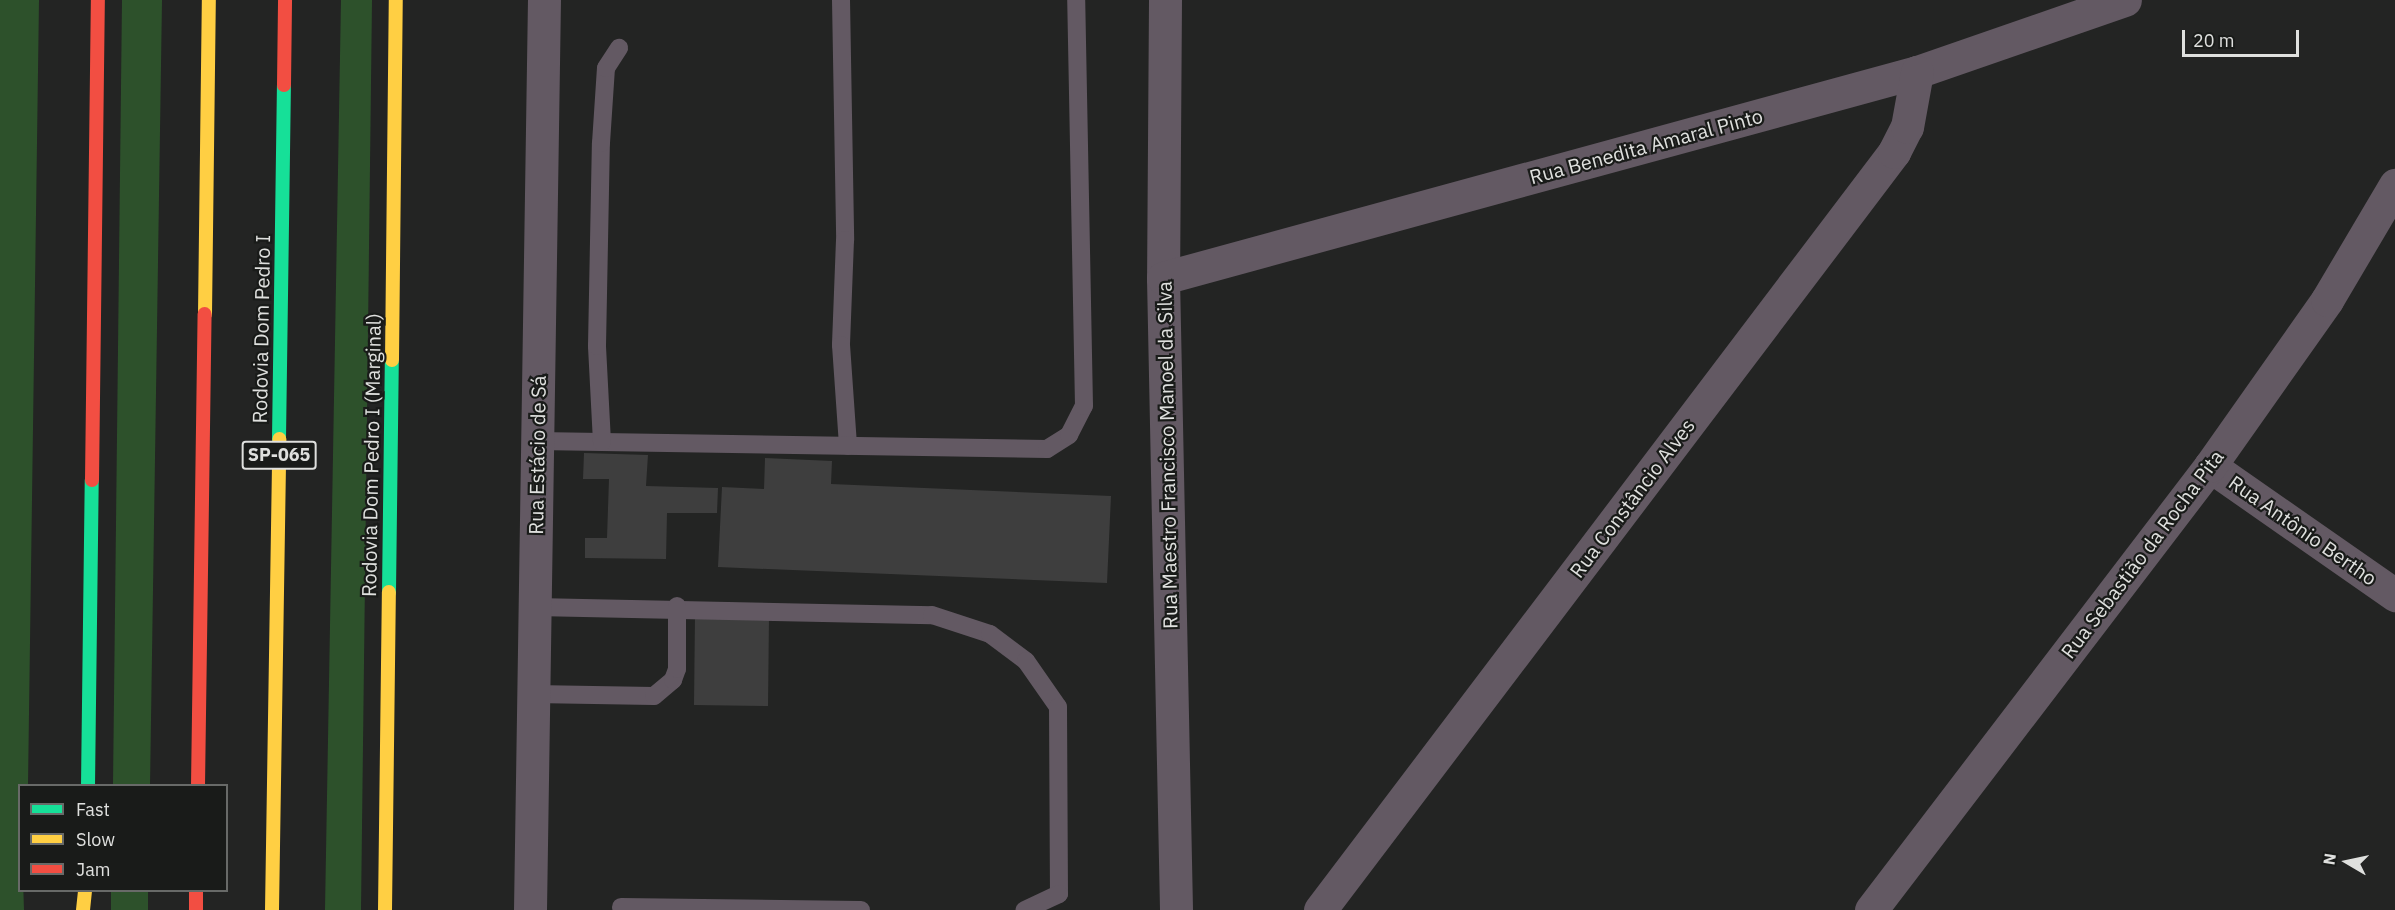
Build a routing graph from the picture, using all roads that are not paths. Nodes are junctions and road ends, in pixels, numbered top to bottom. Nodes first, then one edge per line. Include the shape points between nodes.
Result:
1 (98, 0) edge
2 (209, 0) edge
3 (285, 0) edge
4 (396, 0) edge
5 (544, 0) edge
6 (841, 0) edge
7 (1076, 0) edge
8 (1165, 0) edge
9 (2125, 0) edge
10 (619, 48) dead end
11 (1917, 72) junction
12 (2395, 186) edge
13 (1163, 278) junction
14 (537, 441) junction
15 (602, 442) junction
16 (848, 446) junction
17 (2210, 466) junction
18 (2395, 595) edge
19 (676, 606) junction
20 (534, 607) junction
21 (533, 694) junction
22 (88, 784) edge
23 (198, 784) edge
24 (86, 892) edge
25 (196, 892) edge
26 (621, 907) dead end
27 (85, 910) edge
28 (196, 910) edge
29 (272, 910) edge
30 (385, 910) edge
31 (530, 910) edge
32 (861, 910) edge
33 (1025, 910) edge
34 (1176, 910) edge
35 (1320, 910) edge
36 (1871, 910) edge

1 - 22 highway
2 - 23 highway
3 - 29 highway, Rodovia Dom Pedro I / SP-065
4 - 30 highway, Rodovia Dom Pedro I (Marginal)
5 - 14 street, Rua Estácio de Sá
6 - 16 lane via 845,240 841,345
7 - 16 lane via 1084,406 1069,435 1047,449
8 - 13 street, Rua Maestro Francisco Manoel da Silva
9 - 11 street, Rua Benedita Amaral Pinto
10 - 15 lane via 606,68 601,143 597,346
11 - 13 street, Rua Benedita Amaral Pinto
11 - 35 street, Rua Constâncio Alves via 1907,127 1894,152
12 - 17 street, Rua Sebastião da Rocha Pita via 2327,300
13 - 34 street, Rua Maestro Francisco Manoel da Silva
14 - 15 lane
14 - 20 street, Rua Estácio de Sá
15 - 16 lane
17 - 18 street, Rua Antônio Bertho
17 - 36 street, Rua Sebastião da Rocha Pita
19 - 20 lane
19 - 21 lane via 677,669 673,680 654,696
19 - 33 lane via 932,615 990,634 1026,661 1058,707 1059,894
20 - 21 street, Rua Estácio de Sá
21 - 31 street, Rua Estácio de Sá
24 - 27 highway
25 - 28 highway
26 - 32 lane

